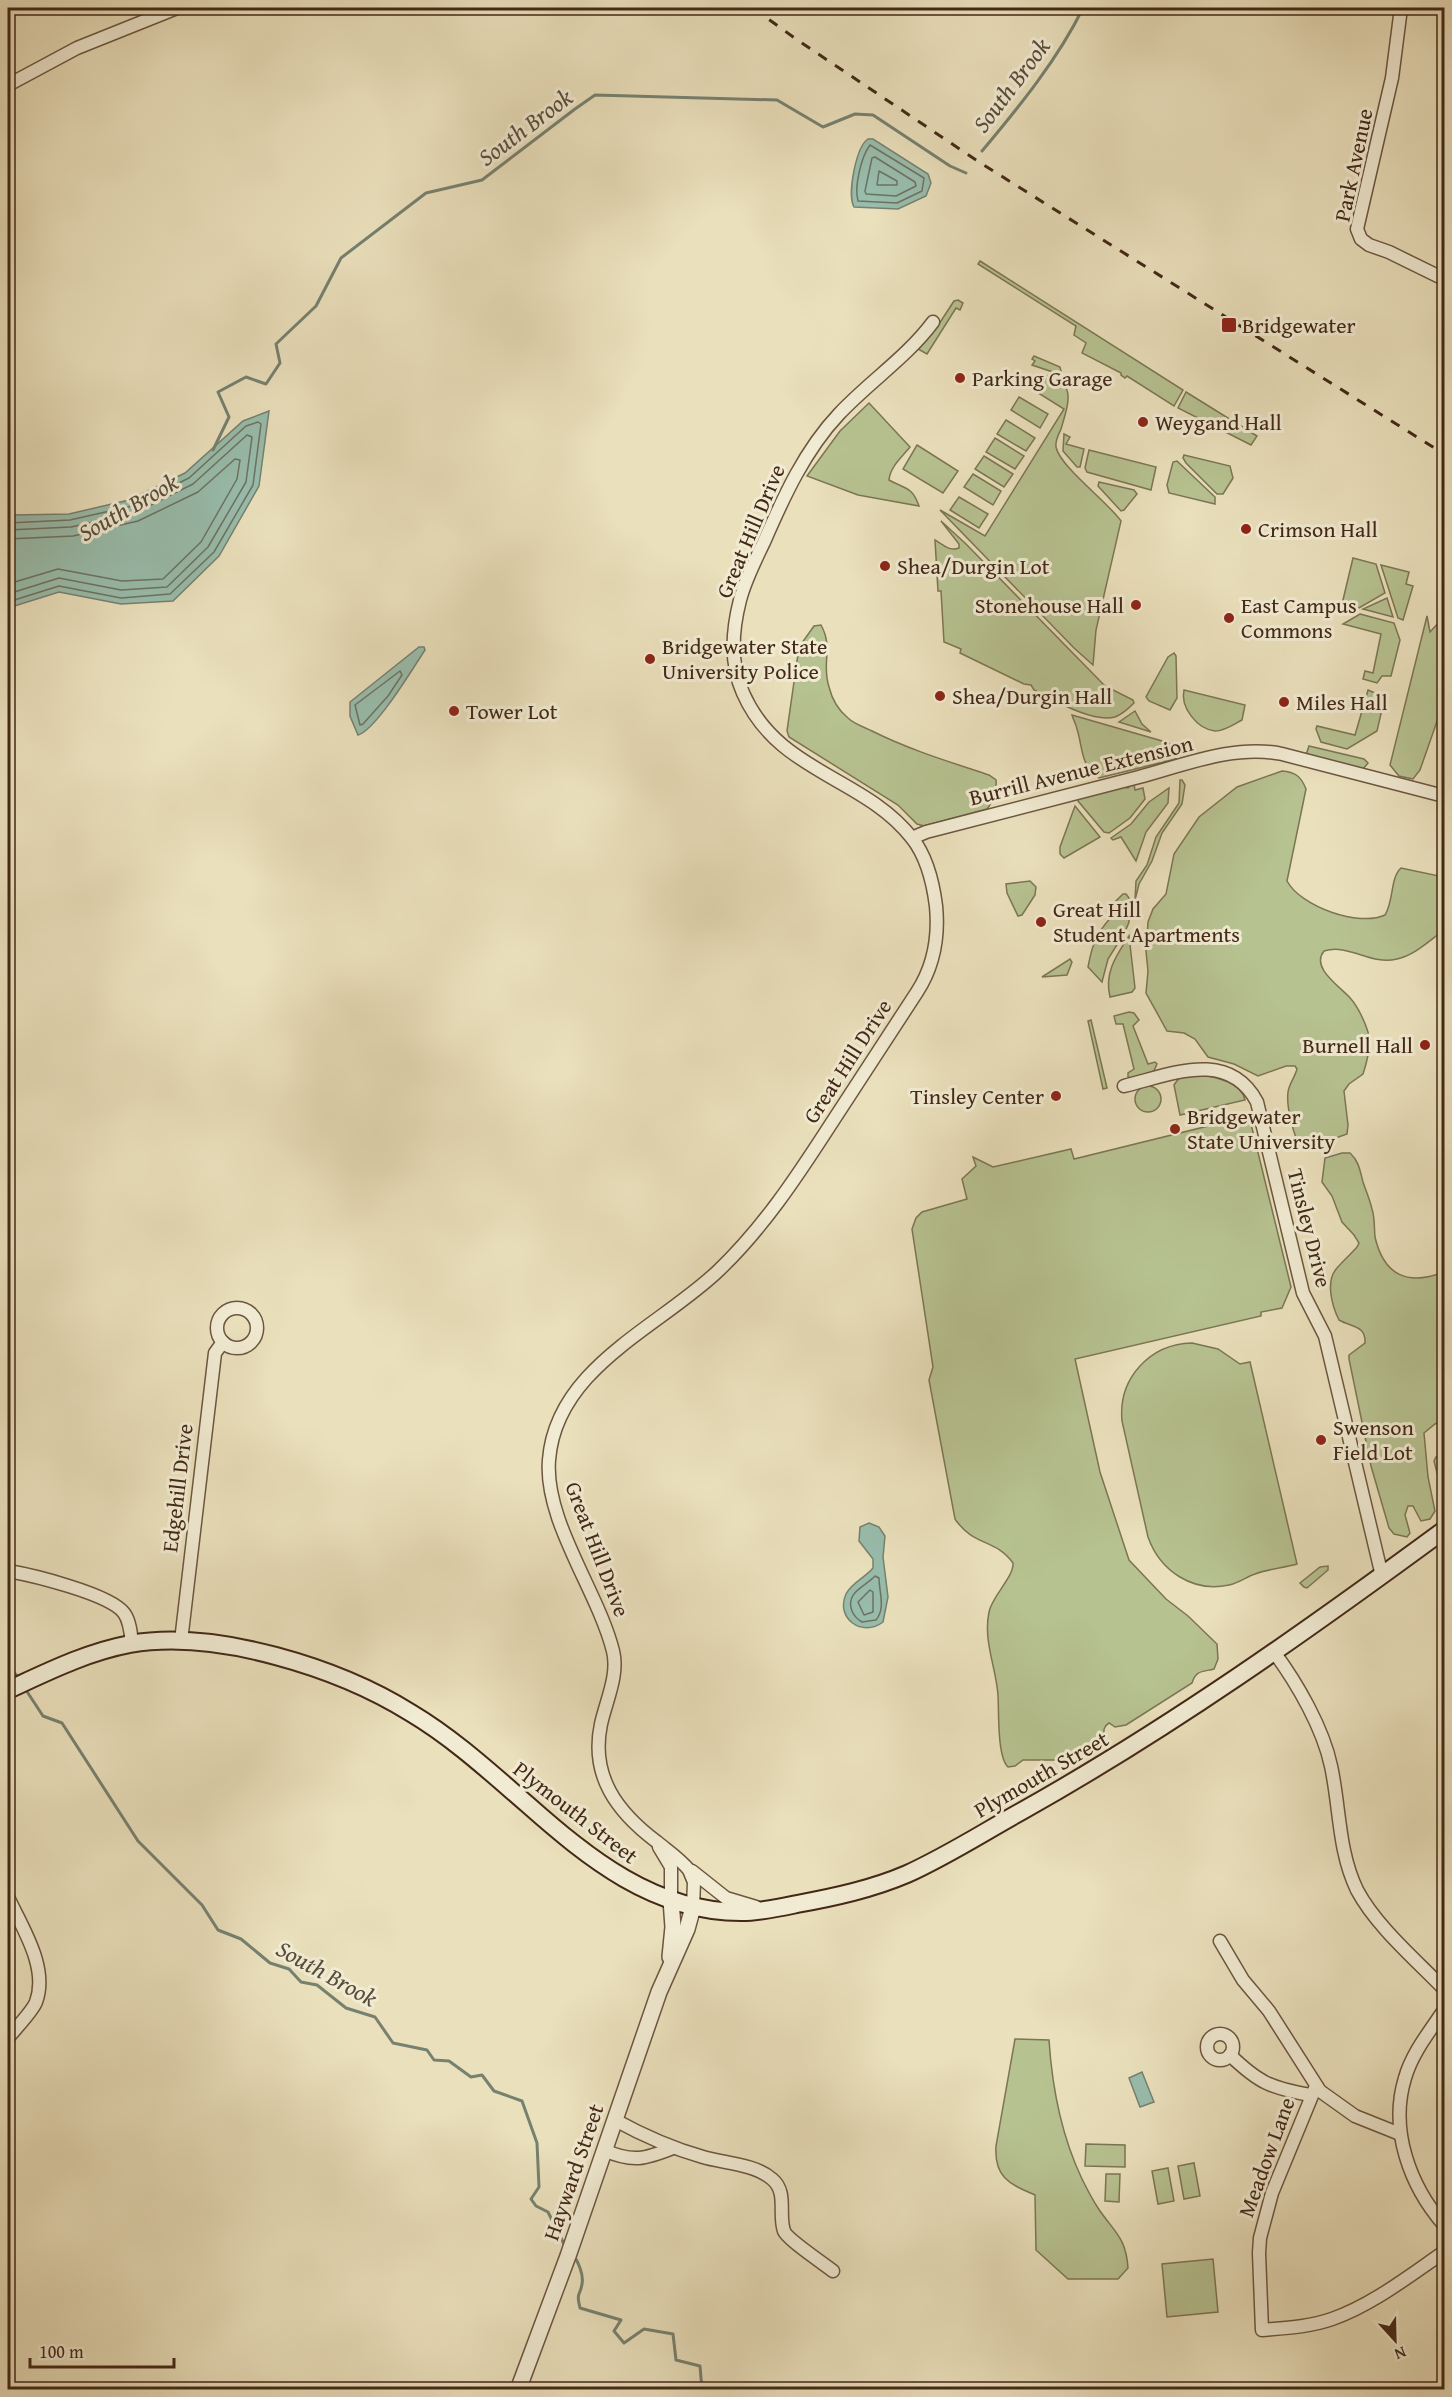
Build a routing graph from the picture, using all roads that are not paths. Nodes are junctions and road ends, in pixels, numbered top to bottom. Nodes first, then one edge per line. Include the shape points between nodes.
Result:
1 (177, 8) edge
2 (1401, 8) edge
3 (8, 85) edge
4 (1444, 279) edge
5 (933, 322) dead end
6 (1444, 796) edge
7 (912, 838) junction
8 (1124, 1086) dead end
9 (223, 1342) dead end
10 (1443, 1533) edge
11 (8, 1571) edge
12 (1382, 1576) junction
13 (181, 1641) junction
14 (132, 1644) junction
15 (1274, 1652) junction
16 (15, 1686) edge
17 (655, 1841) junction
18 (678, 1858) junction
19 (8, 1896) edge
20 (671, 1900) junction
21 (693, 1907) junction
22 (766, 1910) junction
23 (1220, 1941) dead end
24 (668, 1968) junction
25 (1444, 1989) edge
26 (1444, 2010) edge
27 (8, 2038) edge
28 (1230, 2055) dead end
29 (1313, 2091) junction
30 (615, 2120) junction
31 (1400, 2134) junction
32 (673, 2148) junction
33 (604, 2150) junction
34 (1444, 2225) edge
35 (1444, 2252) edge
36 (833, 2271) dead end
37 (518, 2390) edge

1 - 3 street via 77,48
2 - 4 street, Park Avenue via 1390,89 1357,229 1369,245
5 - 7 street, Great Hill Drive via 840,412 813,445 752,568 734,627 738,681 764,729 807,763 873,803
6 - 7 street, Burrill Avenue Extension via 1263,751 1241,752
7 - 17 street, Great Hill Drive via 928,868 936,915 935,950 921,985 769,1214 706,1281 585,1378 566,1402 553,1436 548,1469 552,1498 601,1614 615,1661 599,1735 600,1768 618,1804
8 - 12 street, Tinsley Drive via 1187,1071 1212,1070 1242,1083 1257,1102 1303,1293 1325,1336
9 - 13 street, Edgehill Drive via 215,1353
10 - 12 main road, Plymouth Street
11 - 14 street via 111,1602 125,1614
12 - 15 main road, Plymouth Street
13 - 14 main road, Plymouth Street
13 - 20 main road, Plymouth Street via 227,1646 289,1661 396,1704 449,1739 598,1863 640,1888
14 - 16 main road, Plymouth Street via 80,1658
15 - 22 main road, Plymouth Street via 1101,1766 921,1867 852,1892
15 - 25 street via 1328,1752 1344,1852 1357,1890 1374,1915
17 - 18 street, Great Hill Drive
17 - 20 street, Great Hill Drive via 671,1867
18 - 21 street, Great Hill Drive via 693,1878
18 - 22 street, Great Hill Drive via 718,1893
19 - 27 street via 37,1963 38,1981 36,2002
20 - 21 main road, Plymouth Street
20 - 24 street, Hayward Street via 673,1934
21 - 22 main road, Plymouth Street via 736,1912
21 - 24 street, Hayward Street via 684,1938
23 - 29 street, Meadow Lane via 1243,1980 1269,2011
24 - 30 street, Hayward Street
26 - 31 street via 1405,2077
28 - 29 street via 1266,2084 1282,2090
29 - 31 street, Meadow Lane via 1355,2116
29 - 35 street, Meadow Lane via 1269,2200 1260,2238 1262,2330 1305,2326 1344,2314
30 - 32 street
30 - 33 street, Hayward Street
31 - 34 street via 1420,2192
32 - 33 street via 644,2159 621,2157
32 - 36 street via 743,2165 773,2179 782,2195 785,2233
33 - 37 street, Hayward Street

